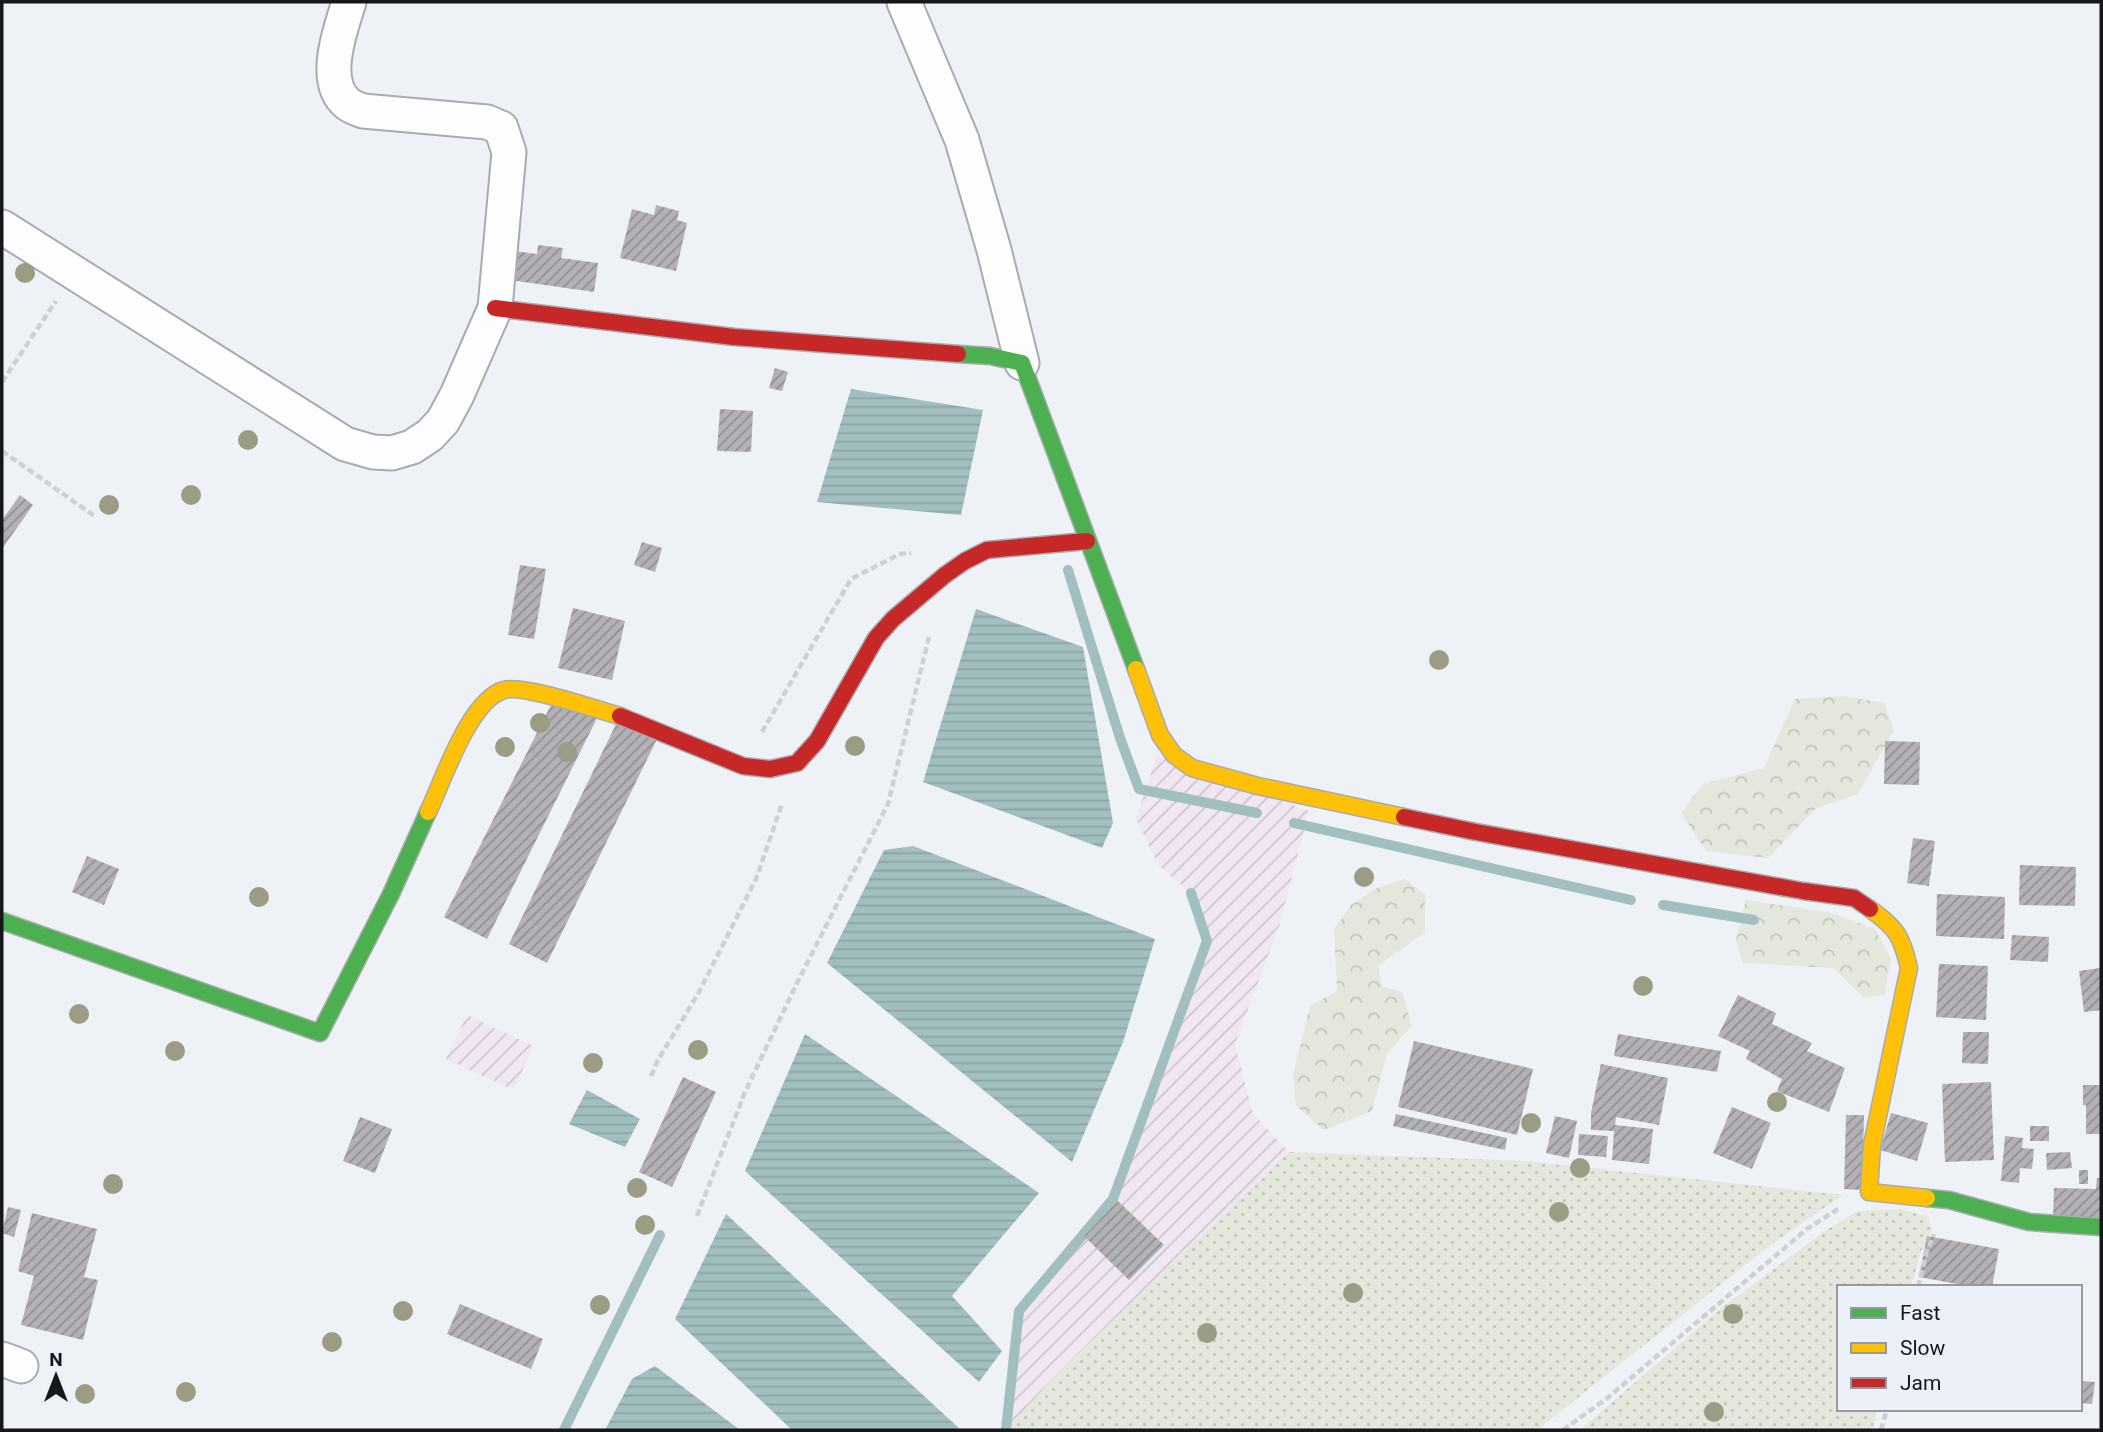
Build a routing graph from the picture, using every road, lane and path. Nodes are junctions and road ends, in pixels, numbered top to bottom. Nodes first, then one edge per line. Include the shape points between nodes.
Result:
1 (349, 2) edge
2 (904, 2) edge
3 (2, 227) edge
4 (74, 274) junction
5 (495, 308) junction
6 (1022, 363) junction
7 (2, 382) edge
8 (2, 452) edge
9 (96, 517) dead end
10 (1087, 541) junction
11 (931, 629) dead end
12 (797, 763) junction
13 (2, 921) edge
14 (651, 1076) dead end
15 (1885, 1195) junction
16 (1949, 1200) junction
17 (696, 1216) dead end
18 (2101, 1227) edge
19 (1918, 1285) edge
20 (1886, 1411) edge
21 (1563, 1430) edge
22 (1881, 1430) edge

1 - 5 street via 335,50 338,90 347,103 363,111 487,122 501,128 509,152
2 - 6 street via 962,140
3 - 4 street
4 - 5 street via 345,444 373,452 412,447 443,421
4 - 7 path
5 - 6 street via 706,334 990,356
6 - 10 street
8 - 9 path
10 - 12 street via 987,550 944,575 876,638 817,741
10 - 15 street via 1160,735 1174,755 1192,768 1476,832 1854,898 1896,929 1909,968 1872,1145 1869,1192
11 - 17 path via 888,804 745,1092
12 - 13 street via 770,769 743,766 602,711 526,691 506,689 490,696 469,723 391,894 320,1033
12 - 14 path via 755,879
15 - 16 street
15 - 21 path via 1851,1202 1807,1228 1605,1400
16 - 18 street via 2029,1222
16 - 19 path
20 - 22 path

